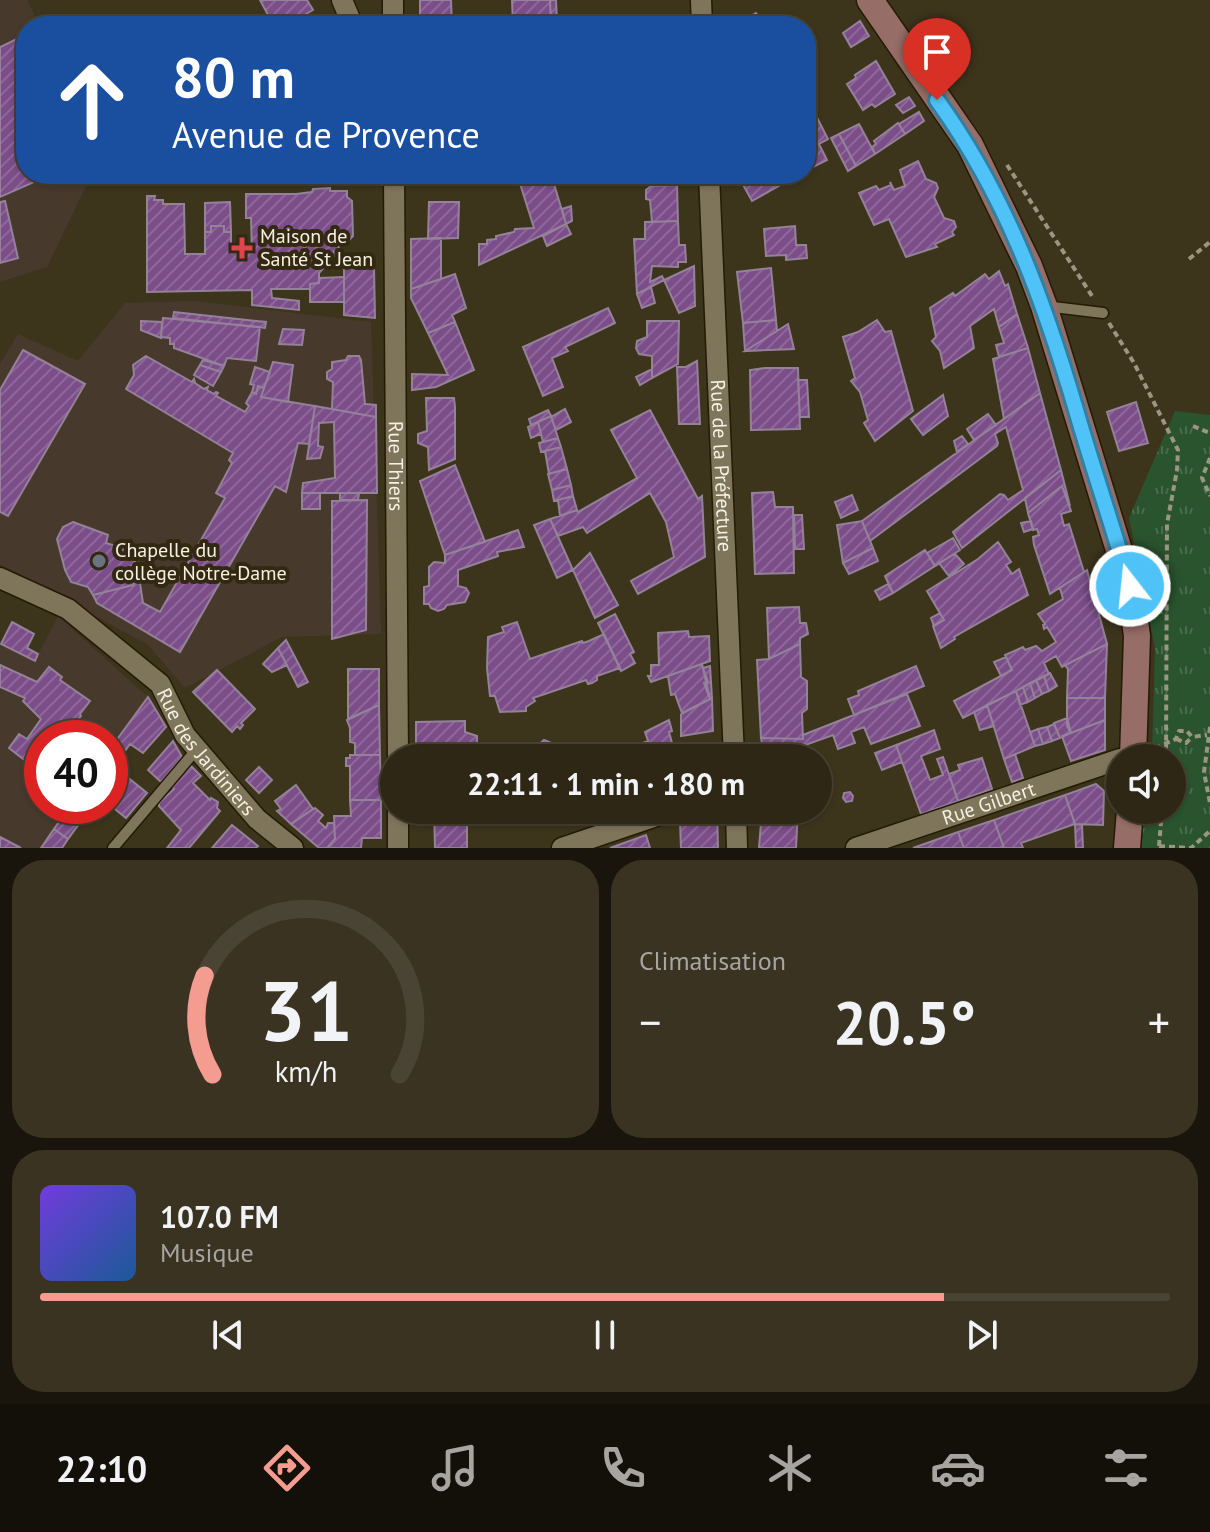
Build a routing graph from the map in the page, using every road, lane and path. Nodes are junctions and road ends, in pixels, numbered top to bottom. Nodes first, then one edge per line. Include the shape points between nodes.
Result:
1 (870, 0) edge
2 (1002, 156) dead end
3 (394, 184) edge
4 (709, 184) edge
5 (1210, 242) edge
6 (1189, 259) dead end
7 (1044, 306) junction
8 (1103, 313) junction
9 (1193, 426) dead end
10 (1210, 433) edge
11 (1210, 458) edge
12 (1210, 496) edge
13 (0, 578) edge
14 (1210, 727) edge
15 (1207, 735) junction
16 (398, 744) edge
17 (733, 744) edge
18 (1128, 744) edge
19 (1167, 744) edge
20 (1168, 744) edge
21 (197, 749) junction
22 (1106, 764) edge
23 (1210, 803) edge
24 (398, 824) edge
25 (633, 824) edge
26 (736, 824) edge
27 (1129, 824) edge
28 (1161, 824) edge
29 (1210, 831) edge
30 (868, 846) edge
31 (1159, 847) edge
32 (113, 848) edge
33 (293, 848) edge
34 (398, 848) edge
35 (562, 848) edge
36 (737, 848) edge
37 (1127, 848) edge

1 - 7 street via 970,145
2 - 8 path
3 - 16 street, Rue Thiers
4 - 17 street, Rue de la Préfecture
5 - 6 path
7 - 8 lane
7 - 18 street via 1130,586 1137,636
8 - 19 path via 1178,450 1167,524
9 - 10 path
11 - 12 path via 1202,478
13 - 21 street, Rue des Jardiniers via 68,609 160,684
14 - 15 path
15 - 20 path
15 - 23 path via 1204,772
21 - 32 lane
21 - 33 street, Rue des Jardiniers via 257,819
22 - 30 street, Rue Gilbert
24 - 34 street
25 - 35 street
26 - 36 street
27 - 37 street
28 - 31 path
29 - 31 path via 1191,848

